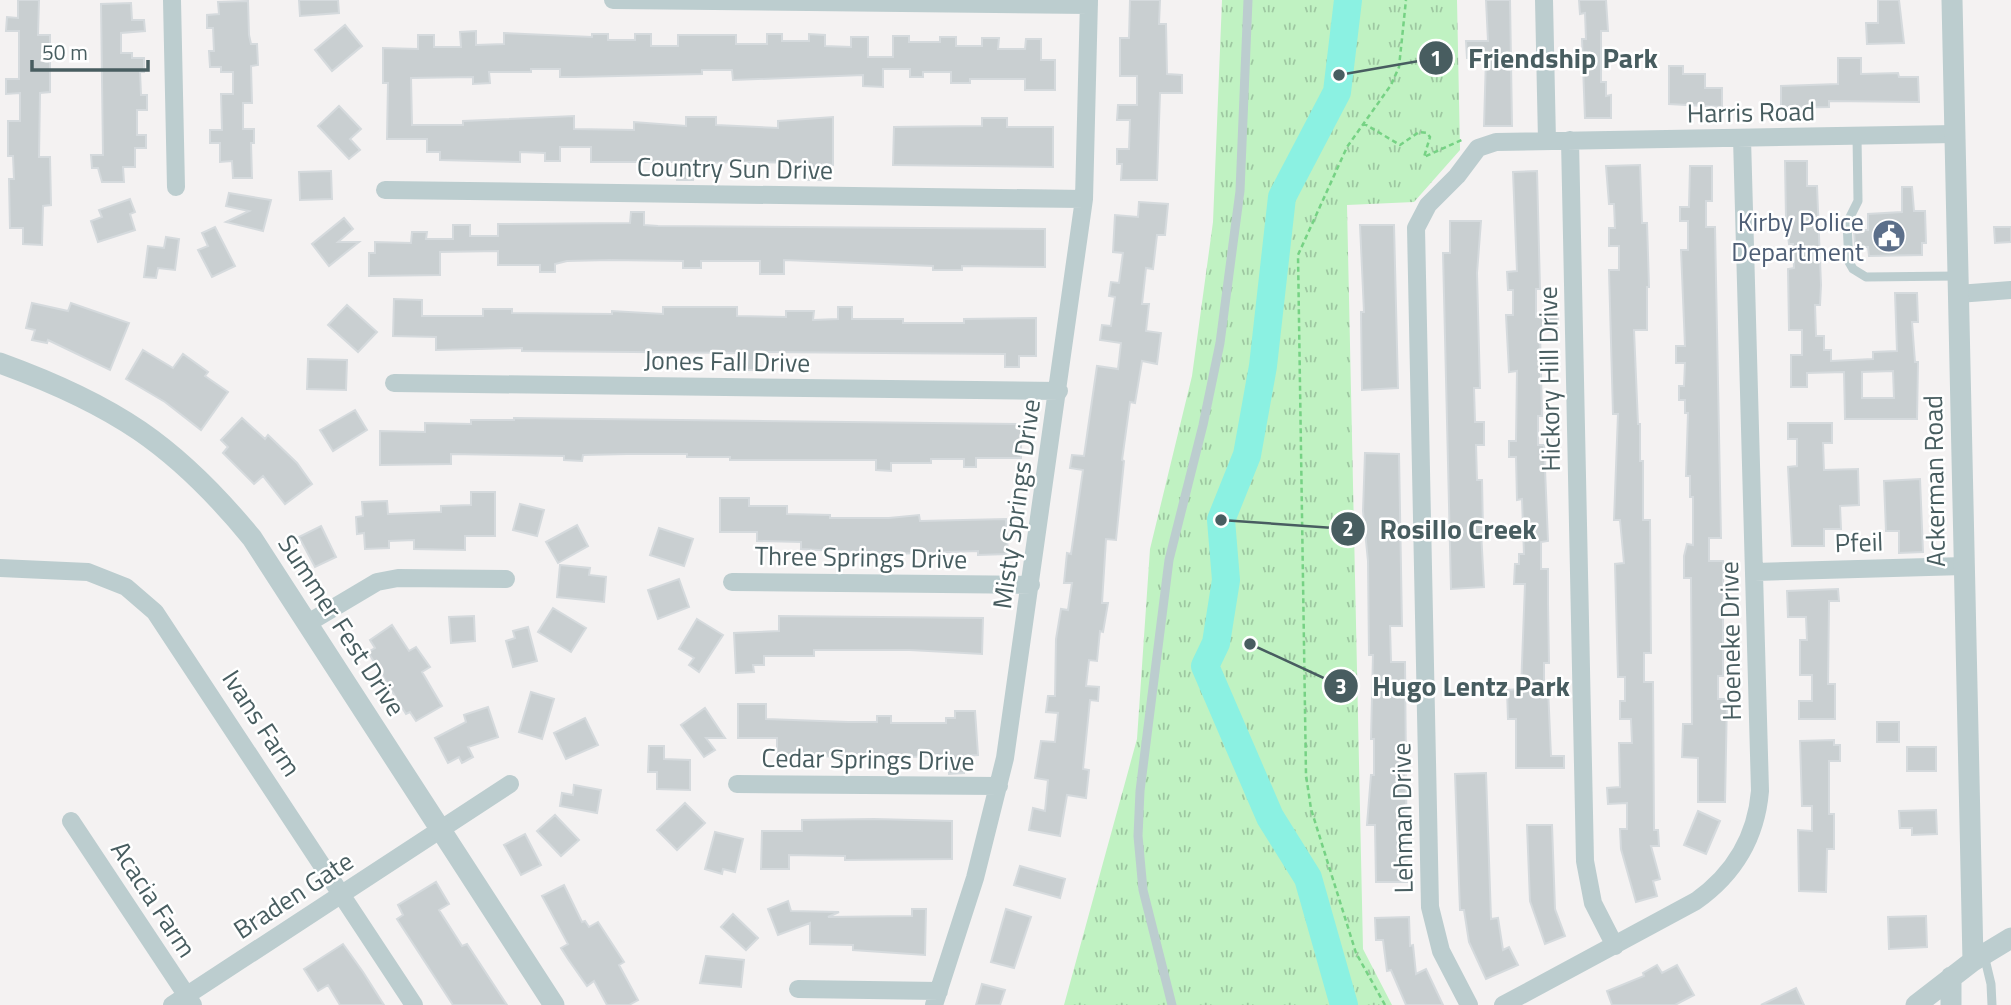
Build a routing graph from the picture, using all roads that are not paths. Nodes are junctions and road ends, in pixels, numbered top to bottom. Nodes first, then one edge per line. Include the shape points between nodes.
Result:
1 (172, 0) edge
2 (613, 0) edge
3 (1248, 0) edge
4 (1544, 0) edge
5 (1952, 0) edge
6 (1089, 3) edge
7 (1955, 134) junction
8 (1857, 136) junction
9 (1742, 138) junction
10 (1570, 140) junction
11 (1547, 141) junction
12 (176, 187) dead end
13 (385, 190) dead end
14 (1084, 199) junction
15 (1428, 205) joint
16 (1958, 285) junction
17 (2011, 290) edge
18 (0, 363) edge
19 (394, 383) dead end
20 (1059, 391) junction
21 (1964, 566) junction
22 (0, 568) edge
23 (1755, 572) junction
24 (506, 579) dead end
25 (732, 582) dead end
26 (1031, 585) junction
27 (308, 623) junction
28 (510, 784) dead end
29 (737, 784) dead end
30 (999, 786) junction
31 (71, 821) dead end
32 (442, 829) junction
33 (342, 894) junction
34 (2011, 938) edge
35 (1615, 946) junction
36 (1978, 958) junction
37 (1951, 977) junction
38 (798, 989) dead end
39 (937, 998) edge
40 (184, 1002) edge
41 (414, 1005) edge
42 (554, 1005) edge
43 (1172, 1005) edge
44 (1469, 1005) edge
45 (1503, 1005) edge
46 (1916, 1005) edge
47 (1951, 1005) edge
48 (1992, 1005) edge

1 - 12 street
2 - 6 street
3 - 43 lane via 1240,191 1220,343 1169,560 1140,791 1143,890
4 - 11 street
5 - 7 street, Ackerman Road
6 - 14 street, Misty Springs Drive
7 - 8 street, Harris Road
7 - 16 street, Ackerman Road
8 - 9 street, Harris Road
8 - 16 lane via 1858,201 1847,223 1853,269 1866,277
9 - 10 street, Harris Road
9 - 23 street, Hoeneke Drive
10 - 11 street, Harris Road
10 - 35 street, Hickory Hill Drive via 1585,861 1593,904
11 - 15 street, Harris Road via 1496,142 1478,148
13 - 14 street, Country Sun Drive
14 - 20 street, Misty Springs Drive
15 - 44 street, Lehman Drive via 1416,228 1430,907 1441,951
16 - 17 street
16 - 21 street, Ackerman Road
18 - 27 street, Summer Fest Drive via 60,384 105,407 185,463 252,537
19 - 20 street, Jones Fall Drive
20 - 26 street, Misty Springs Drive
21 - 23 street, Pfeil
21 - 36 street, Ackerman Road
22 - 33 street, Ivans Farm via 88,572 126,587 155,612
23 - 35 street, Hoeneke Drive via 1760,791 1747,845 1713,889
24 - 27 street via 398,578 377,582
25 - 26 street, Three Springs Drive
26 - 30 street, Misty Springs Drive
27 - 32 street, Summer Fest Drive
28 - 32 street, Braden Gate
29 - 30 street, Cedar Springs Drive
30 - 39 street, Misty Springs Drive
31 - 40 street, Acacia Farm
32 - 33 street, Braden Gate
32 - 42 street, Summer Fest Drive
33 - 40 street, Braden Gate
33 - 41 street, Ivans Farm
34 - 36 street
35 - 45 street, Hoeneke Drive
36 - 37 street
36 - 48 lane via 1991,984
37 - 46 street
37 - 47 street
38 - 39 street

